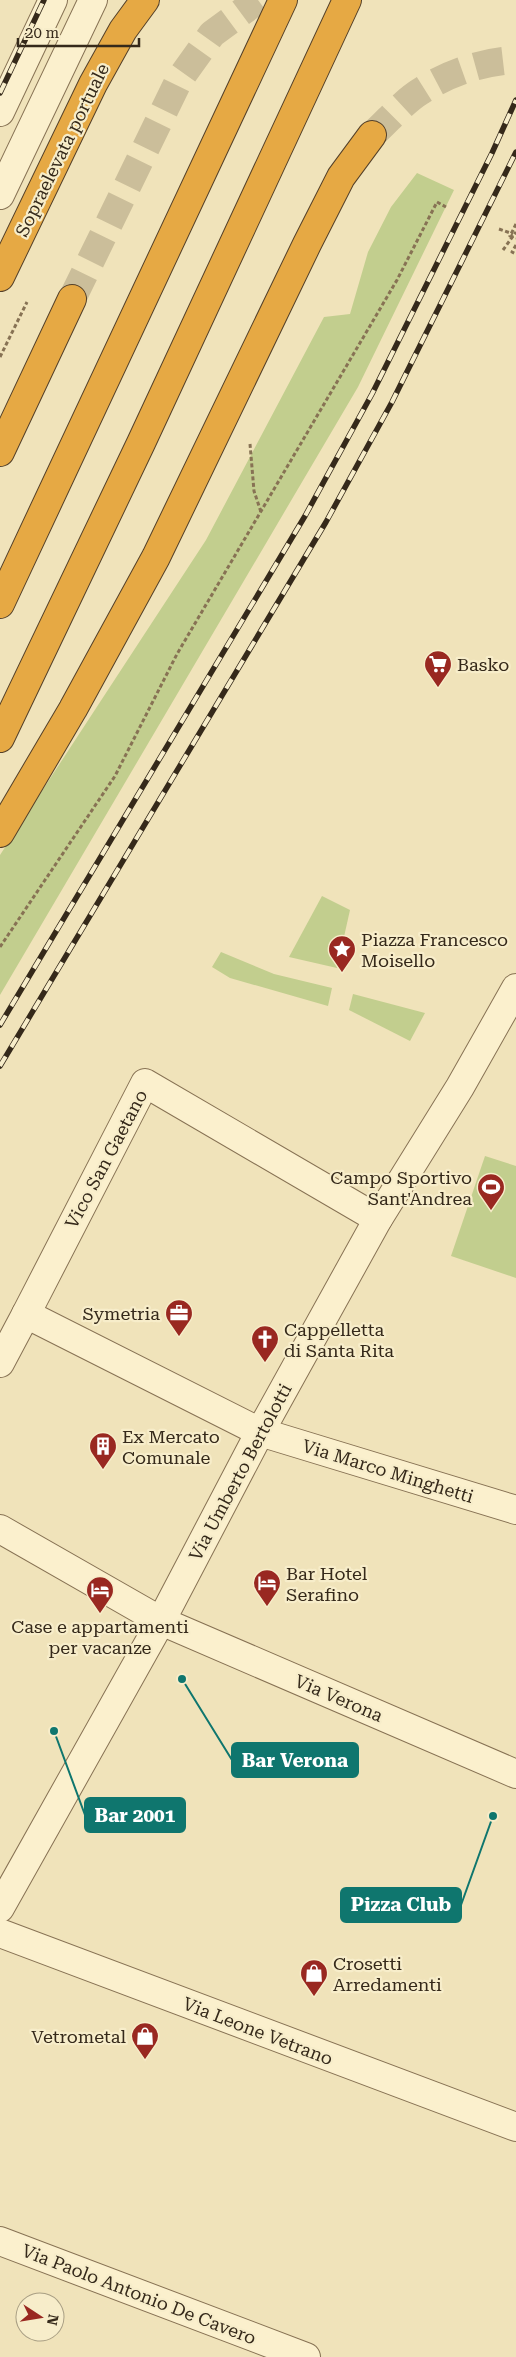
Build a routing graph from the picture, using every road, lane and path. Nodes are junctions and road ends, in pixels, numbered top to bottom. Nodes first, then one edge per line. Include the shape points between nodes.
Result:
1 (53, 0) edge
2 (93, 0) edge
3 (145, 0) edge
4 (284, 0) edge
5 (346, 0) edge
6 (0, 112) edge
7 (372, 135) tunnel mouth
8 (0, 195) edge
9 (446, 207) dead end
10 (516, 224) edge
11 (499, 229) dead end
12 (513, 234) edge
13 (516, 238) edge
14 (516, 245) edge
15 (503, 250) dead end
16 (516, 254) edge
17 (0, 277) edge
18 (29, 298) dead end
19 (72, 299) tunnel mouth
20 (0, 357) edge
21 (254, 436) dead end
22 (0, 452) edge
23 (261, 512) junction
24 (0, 604) edge
25 (0, 738) edge
26 (0, 833) edge
27 (0, 947) edge
28 (516, 988) edge
29 (378, 1219) junction
30 (26, 1314) junction
31 (0, 1364) edge
32 (260, 1432) junction
33 (516, 1510) edge
34 (0, 1529) edge
35 (161, 1621) junction
36 (516, 1774) edge
37 (0, 1908) edge
38 (0, 1933) edge
39 (516, 2128) edge
40 (0, 2242) edge
41 (306, 2357) edge

1 - 6 street
2 - 8 street
3 - 17 highway, Sopraelevata portuale via 122,30 93,84
4 - 24 highway
5 - 25 highway
7 - 26 highway via 341,177 315,227 156,558
9 - 23 path via 437,202 397,280
10 - 12 path, bridge
11 - 12 path
12 - 13 path, bridge
12 - 15 path
14 - 16 path via 512,252
18 - 20 path
19 - 22 highway
21 - 23 path via 250,444 254,492
23 - 27 path via 177,654 116,776
28 - 29 street, Via Umberto Bertolotti via 460,1087
29 - 30 street, Vico San Gaetano via 145,1083
29 - 32 street, Via Umberto Bertolotti
30 - 31 street
30 - 32 street, Via Marco Minghetti
32 - 33 street, Via Marco Minghetti
32 - 35 street, Via Umberto Bertolotti
34 - 35 street, Via Verona
35 - 36 street, Via Verona
35 - 37 street, Via Umberto Bertolotti
38 - 39 street, Via Leone Vetrano
40 - 41 street, Via Paolo Antonio De Cavero

